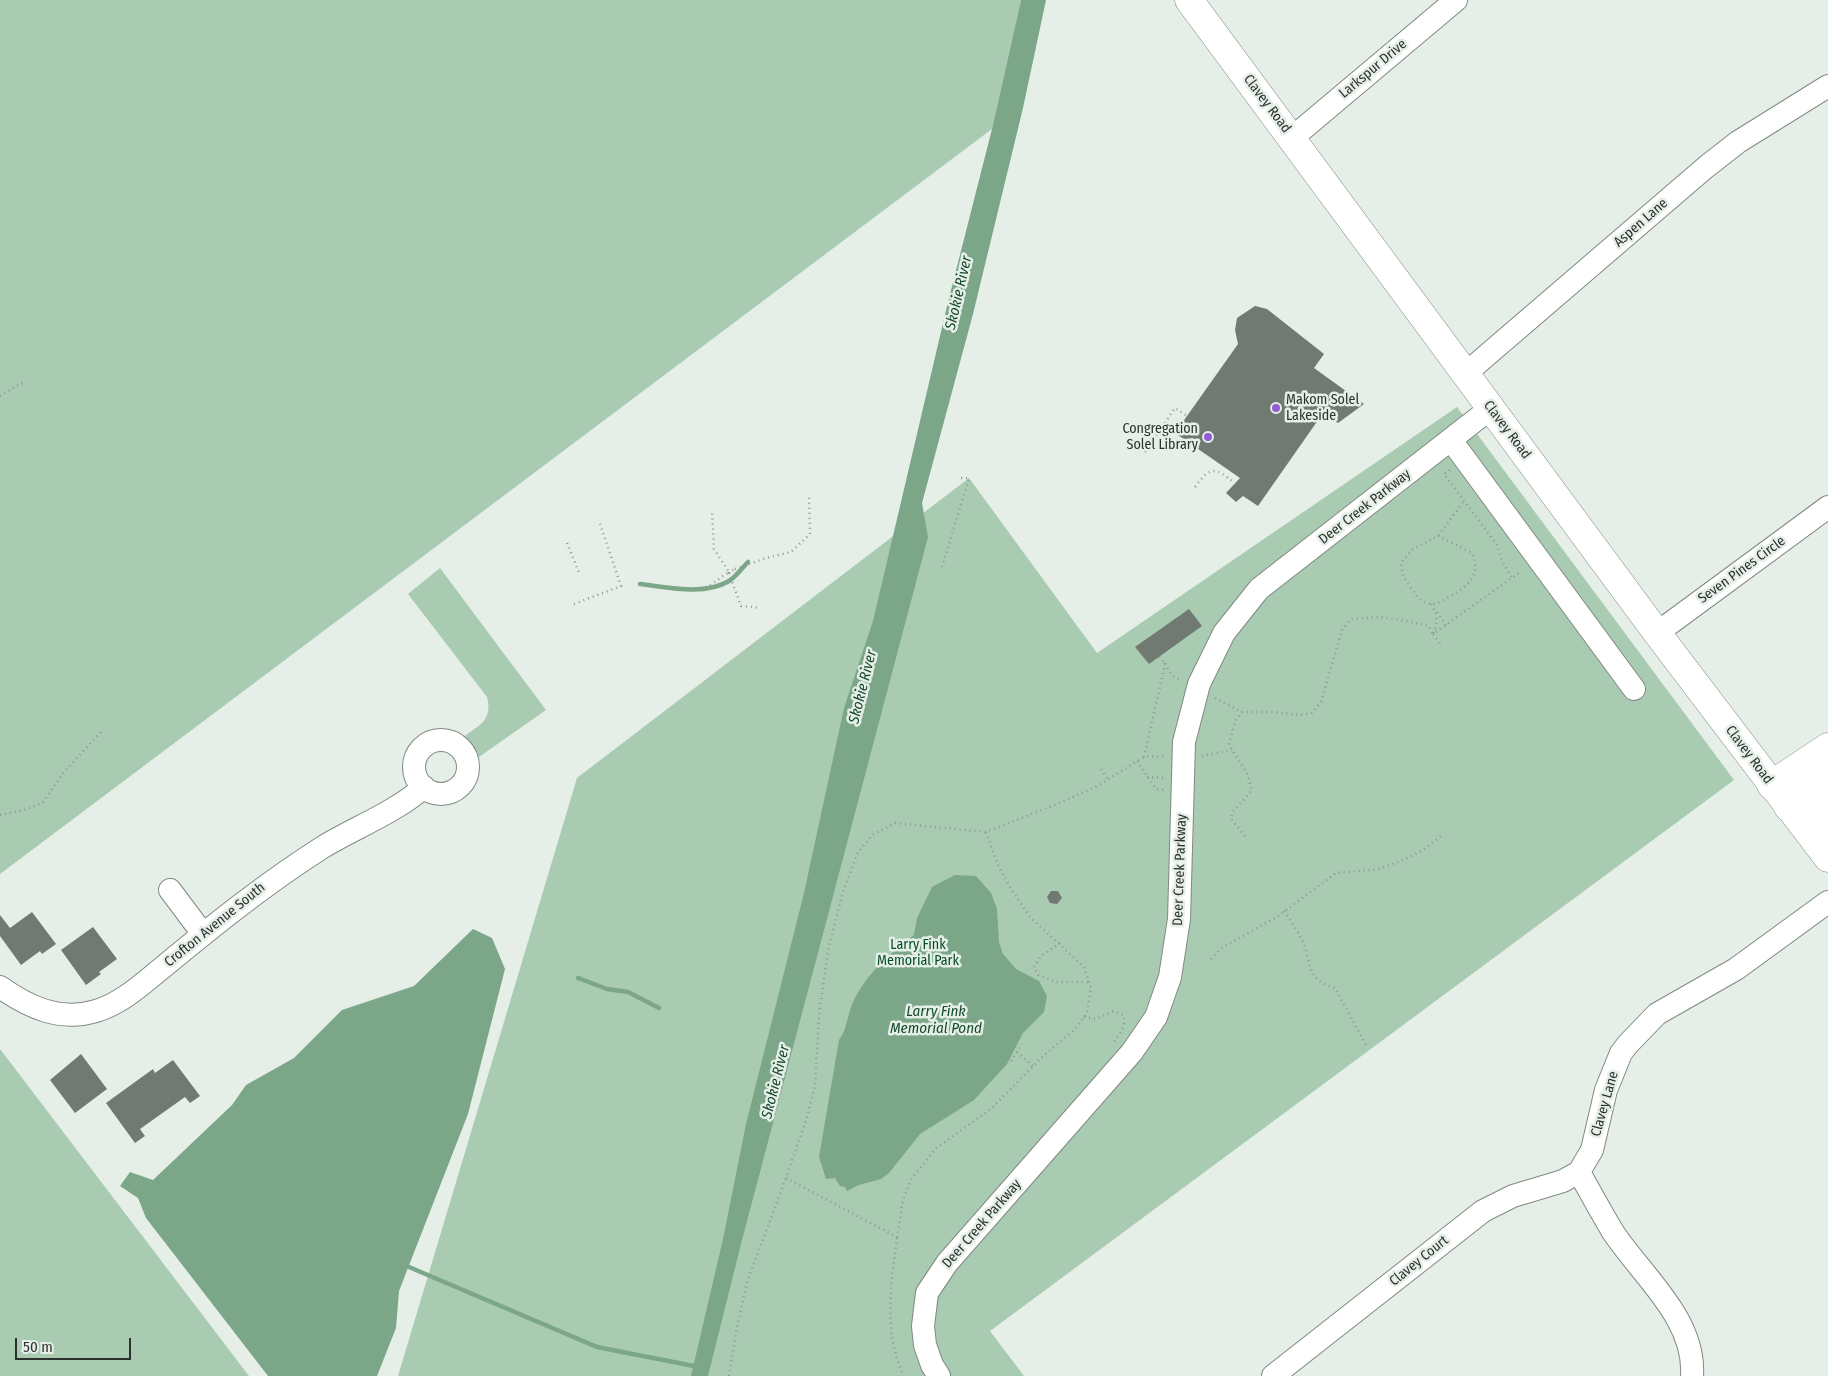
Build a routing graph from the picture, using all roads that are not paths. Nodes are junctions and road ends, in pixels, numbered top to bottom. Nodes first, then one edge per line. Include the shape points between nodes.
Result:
1 (1188, 0) edge
2 (1456, 0) edge
3 (1828, 86) edge
4 (1292, 138) junction
5 (1465, 374) junction
6 (1491, 408) junction
7 (1451, 440) junction
8 (1828, 507) edge
9 (1657, 632) junction
10 (1634, 688) dead end
11 (1828, 747) edge
12 (1828, 777) edge
13 (1771, 785) junction
14 (424, 787) dead end
15 (1828, 787) edge
16 (1788, 807) junction
17 (1828, 837) edge
18 (1828, 858) edge
19 (170, 890) dead end
20 (1828, 902) edge
21 (203, 934) junction
22 (0, 987) edge
23 (1579, 1172) junction
24 (939, 1376) edge
25 (1273, 1376) edge
26 (1692, 1376) edge

1 - 4 main road, Clavey Road
2 - 4 street, Larkspur Drive
3 - 5 street, Aspen Lane via 1738,142 1706,167
4 - 5 main road, Clavey Road
5 - 6 main road, Clavey Road
6 - 7 street, Deer Creek Parkway
6 - 9 main road, Clavey Road
7 - 10 street
7 - 24 street, Deer Creek Parkway via 1260,589 1224,633 1202,677 1184,742 1179,920 1170,976 1156,1017 1128,1056 947,1263 927,1293 925,1345
8 - 9 street, Seven Pines Circle
9 - 13 main road, Clavey Road
11 - 13 main road
12 - 16 main road
13 - 16 main road, Clavey Road
14 - 21 street, Crofton Avenue South via 272,879
15 - 17 main road via 1822,816
16 - 18 main road, Clavey Road
19 - 21 street
20 - 23 street, Clavey Lane via 1736,968 1657,1014 1628,1044 1606,1090 1592,1150
21 - 22 street, Crofton Avenue South via 128,996 95,1011 71,1014 46,1012 23,1004
23 - 25 street, Clavey Court via 1563,1181 1513,1196 1468,1221
23 - 26 street via 1614,1232 1671,1308 1688,1342

